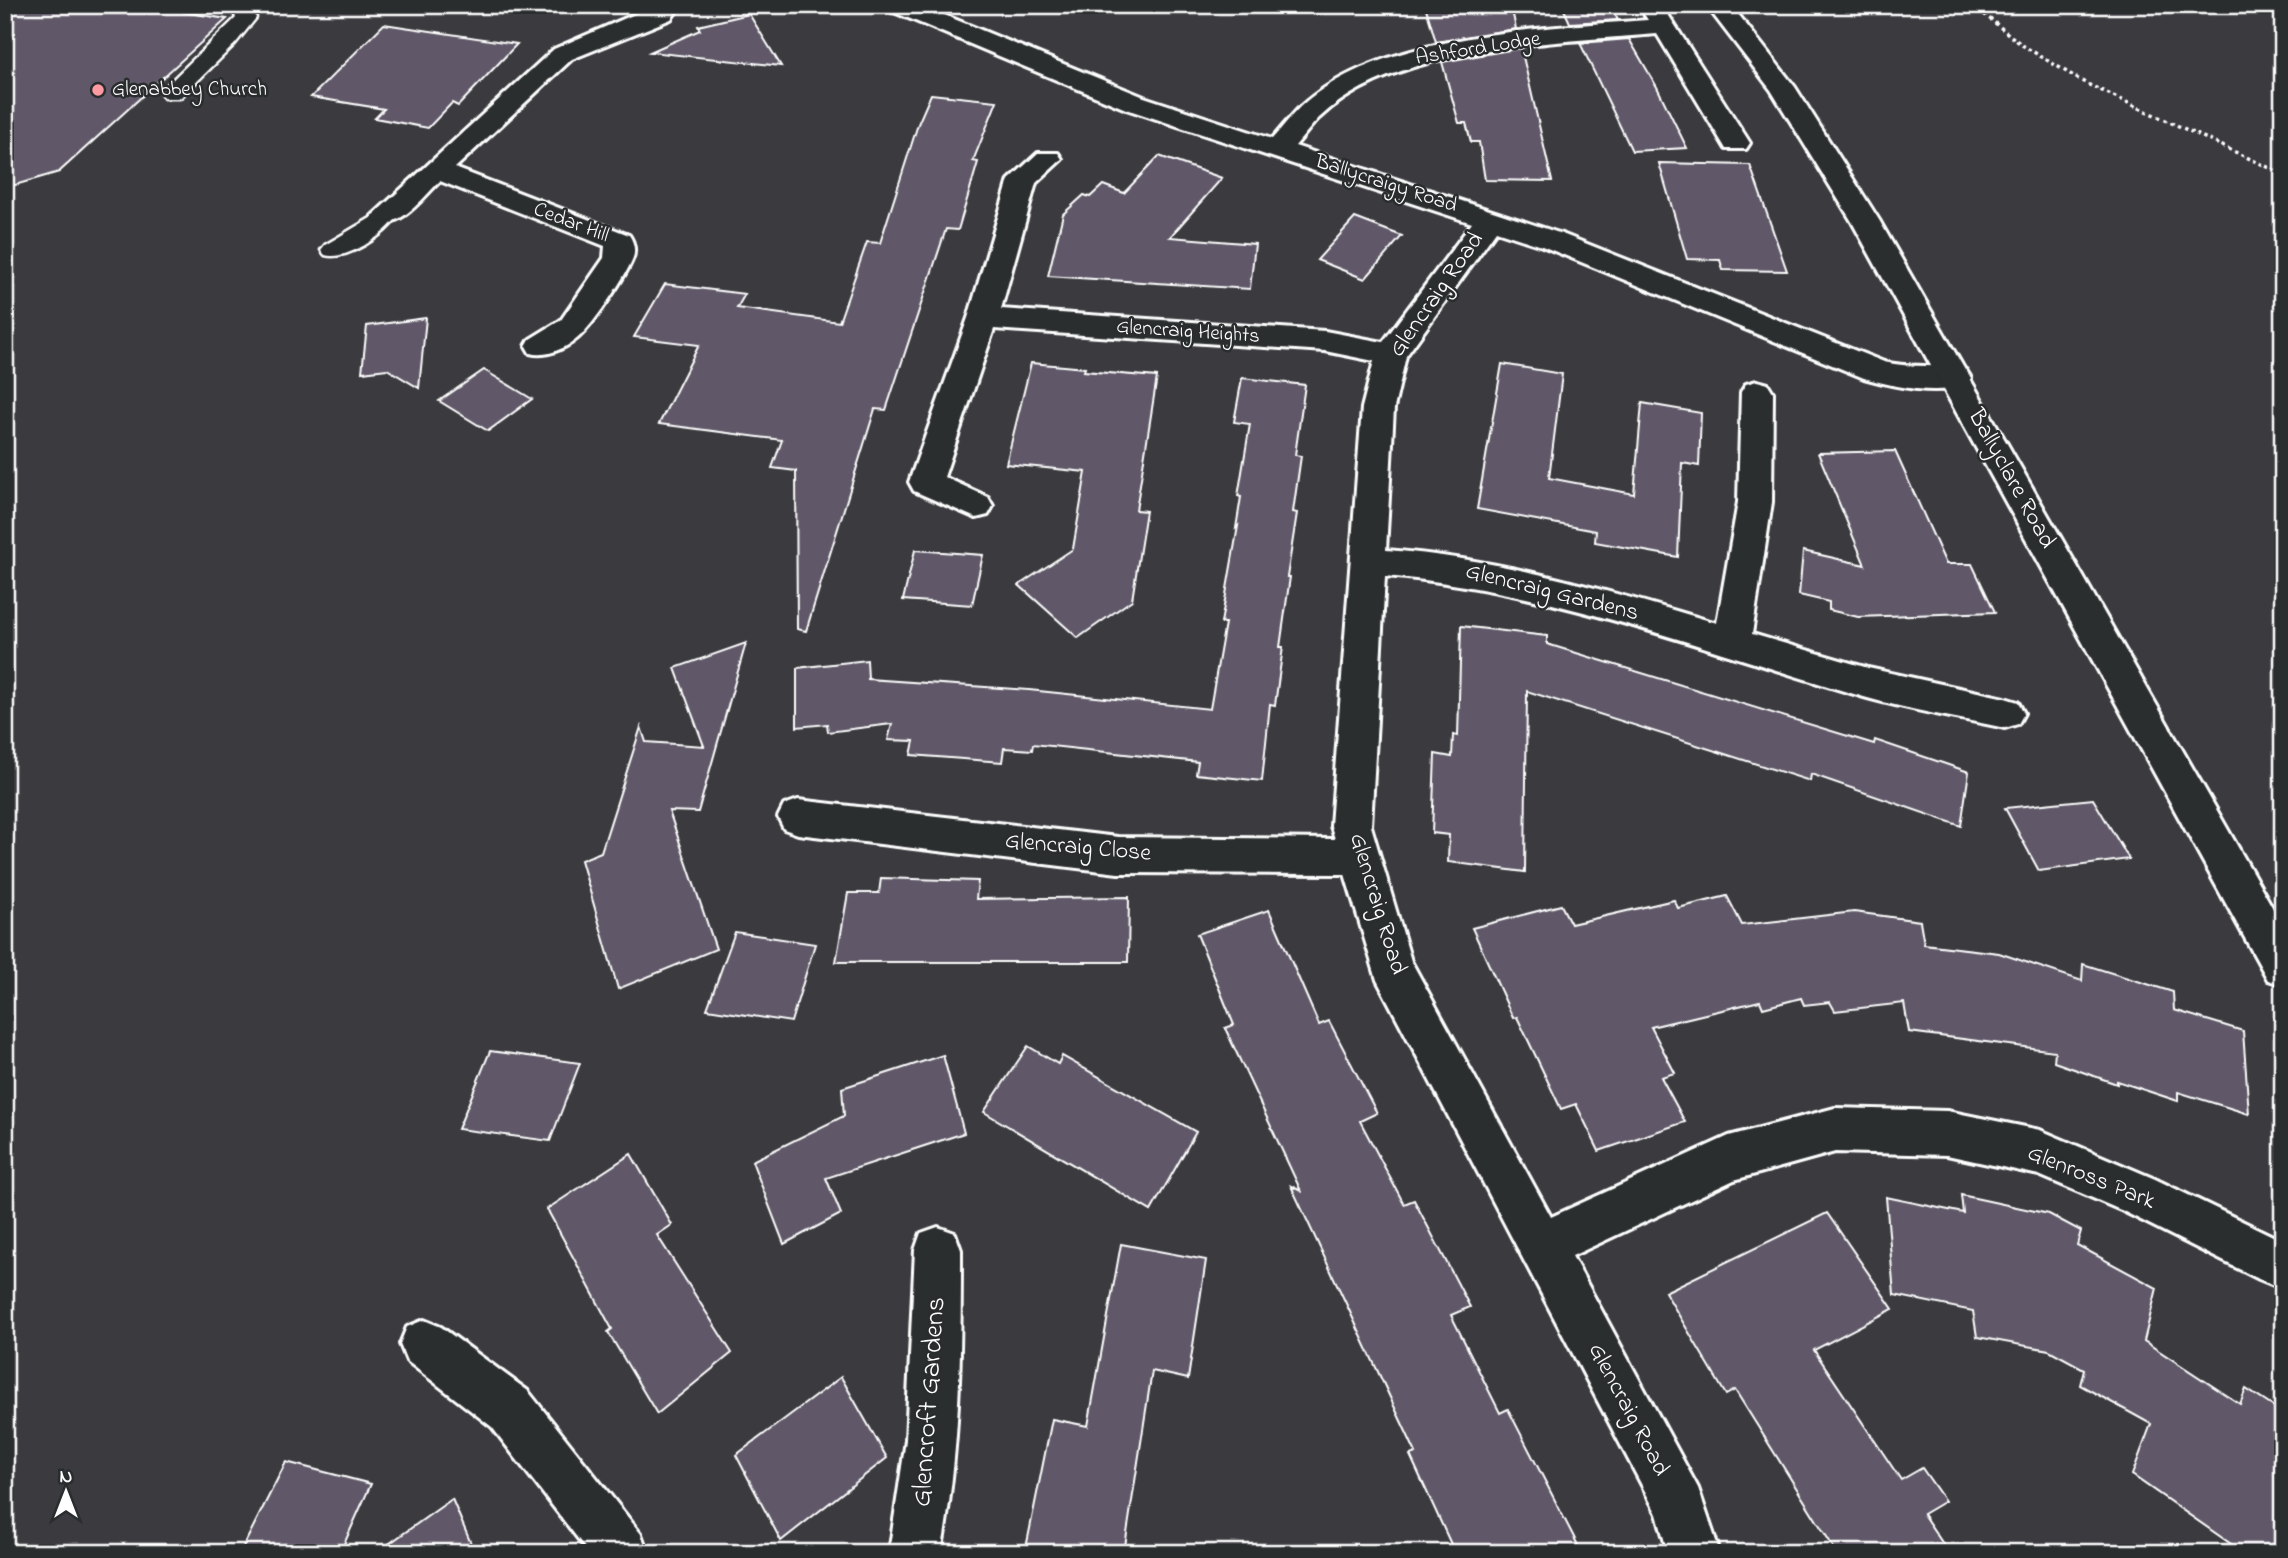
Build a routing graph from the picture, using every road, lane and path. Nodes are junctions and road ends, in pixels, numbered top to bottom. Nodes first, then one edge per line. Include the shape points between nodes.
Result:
1 (241, 5) edge
2 (669, 5) edge
3 (898, 5) edge
4 (1650, 5) edge
5 (1718, 5) edge
6 (1973, 5) edge
7 (1665, 26) junction
8 (172, 93) dead end
9 (1735, 143) dead end
10 (1278, 149) junction
11 (1048, 159) dead end
12 (436, 170) junction
13 (2283, 174) edge
14 (386, 216) joint
15 (1492, 218) junction
16 (333, 250) dead end
17 (983, 318) junction
18 (541, 346) dead end
19 (1391, 354) junction
20 (1955, 378) junction
21 (1757, 392) dead end
22 (976, 506) dead end
23 (1367, 562) junction
24 (1733, 641) junction
25 (2005, 713) dead end
26 (798, 817) dead end
27 (1360, 857) junction
28 (2283, 966) edge
29 (1541, 1246) junction
30 (938, 1251) dead end
31 (2276, 1262) dead end
32 (424, 1344) dead end
33 (622, 1553) edge
34 (915, 1553) edge
35 (1694, 1553) edge

1 - 8 lane via 246,18
2 - 12 street via 662,14 563,54
3 - 10 street, Ballycraigy Road via 1135,103
4 - 7 street
5 - 20 street, Ballyclare Road via 1818,141
6 - 13 path via 2022,45 2085,83
7 - 9 street
7 - 10 street, Ashford Lodge via 1501,42 1398,63 1358,78 1325,101
10 - 15 street, Ballycraigy Road
11 - 17 street via 1023,180
12 - 14 street
12 - 18 street, Cedar Hill via 619,241 620,258 572,327
14 - 16 lane via 366,233
15 - 19 street, Glencraig Road
15 - 20 street, Ballycraigy Road via 1875,370 1902,377
17 - 19 street, Glencraig Heights via 1325,341
17 - 22 street via 926,482
19 - 23 street, Glencraig Road via 1378,408
20 - 28 street, Ballyclare Road
21 - 24 street via 1755,502
23 - 24 street, Glencraig Gardens via 1450,568
23 - 27 street, Glencraig Road via 1351,826
24 - 25 street, Glencraig Gardens via 1868,683
26 - 27 street, Glencraig Close via 1118,855
27 - 29 street, Glencraig Road via 1392,967
29 - 31 street, Glenross Park via 1729,1159 1835,1130 1947,1133 2040,1153
29 - 35 street, Glencraig Road via 1679,1506
30 - 34 street, Glencroft Gardens via 934,1401 924,1511
32 - 33 street via 510,1409

